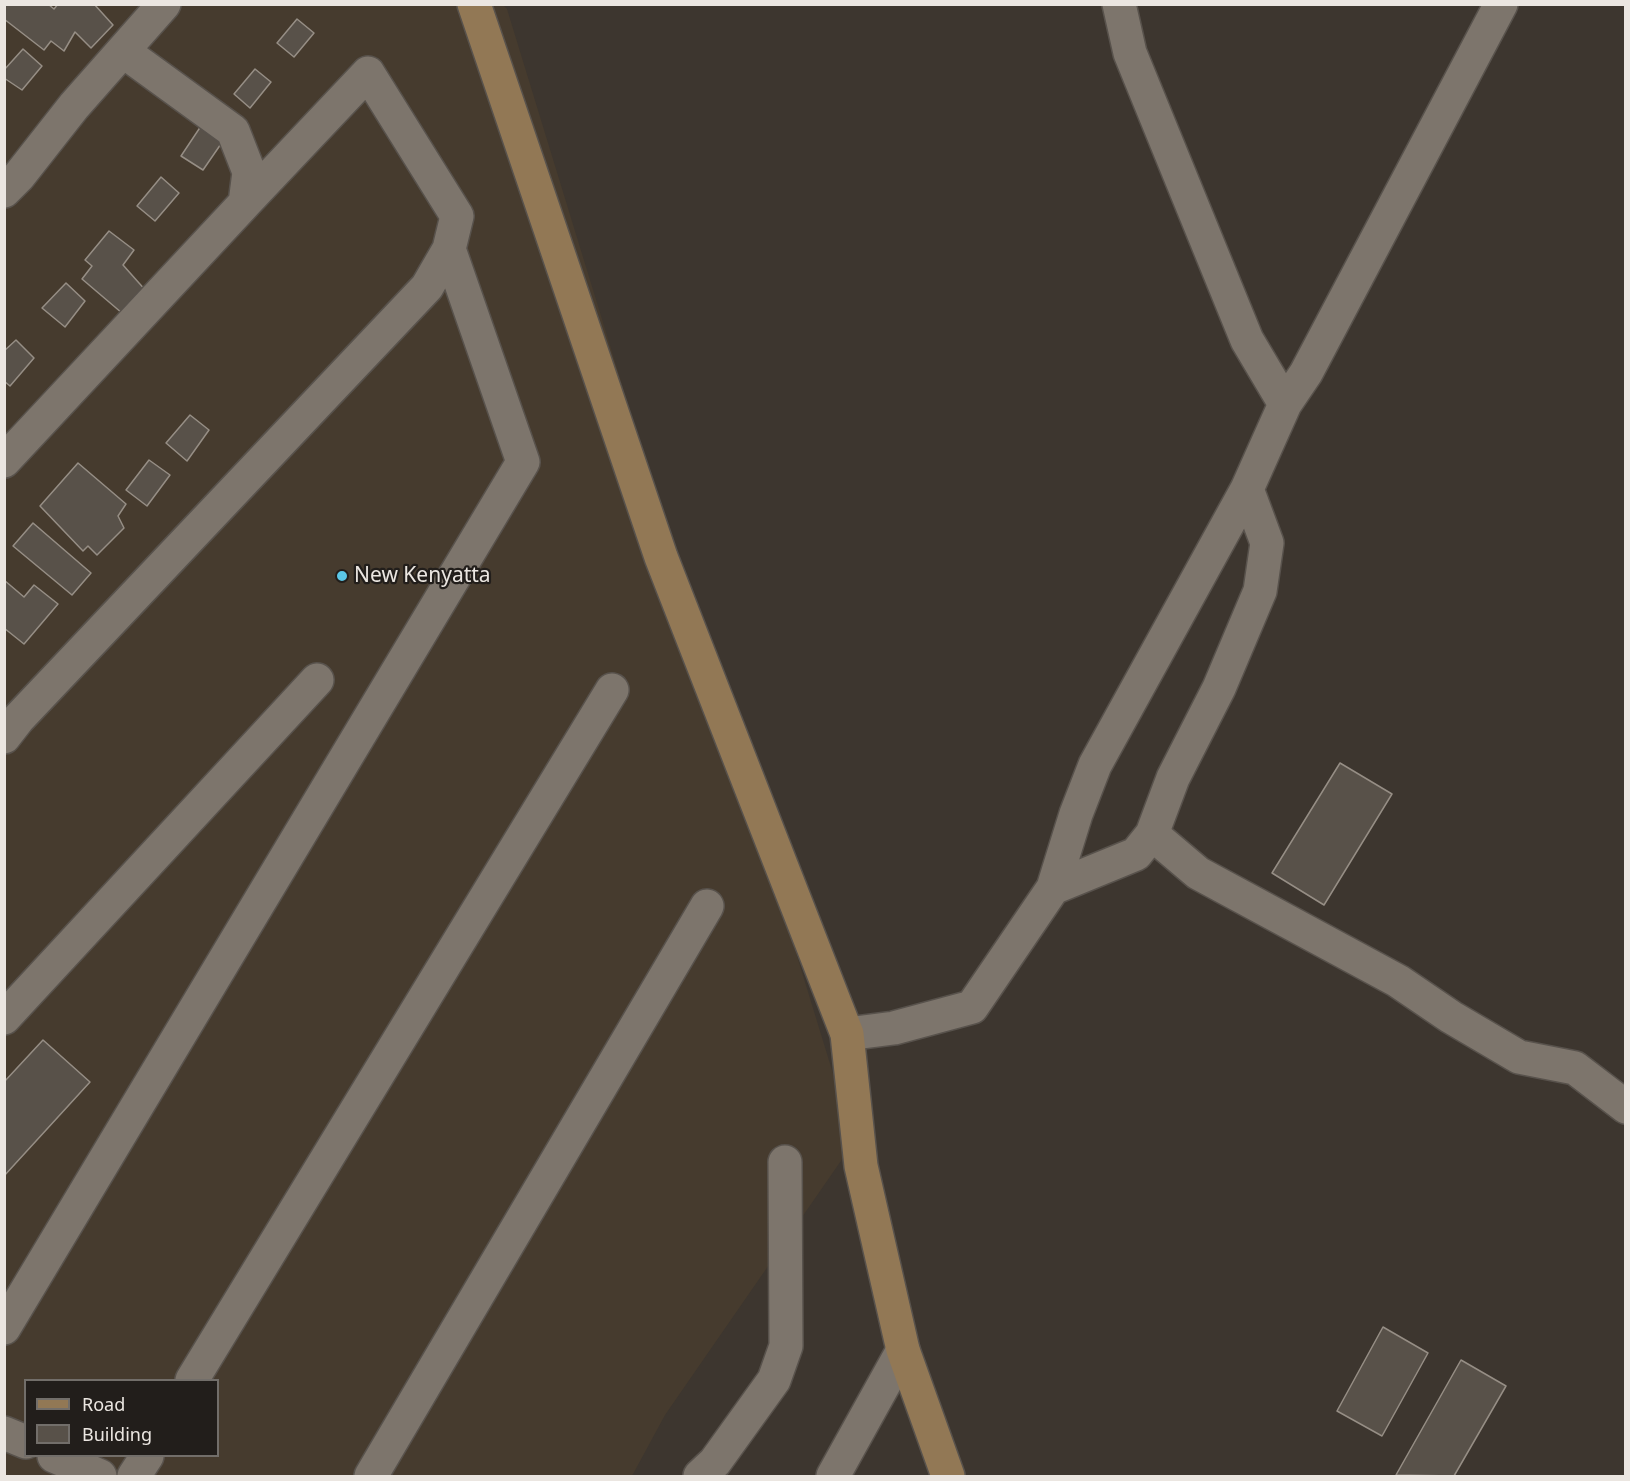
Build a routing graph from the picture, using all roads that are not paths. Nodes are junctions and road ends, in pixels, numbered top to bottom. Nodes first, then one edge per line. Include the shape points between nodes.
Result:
1 (164, 4) edge
2 (474, 4) edge
3 (1119, 4) edge
4 (1501, 4) edge
5 (123, 51) junction
6 (4, 191) edge
7 (245, 203) junction
8 (449, 249) junction
9 (1285, 404) junction
10 (4, 461) edge
11 (1247, 489) junction
12 (317, 680) dead end
13 (612, 690) dead end
14 (4, 736) edge
15 (1152, 834) junction
16 (1053, 888) junction
17 (707, 906) dead end
18 (4, 1018) edge
19 (847, 1034) junction
20 (1626, 1107) edge
21 (785, 1162) dead end
22 (4, 1328) edge
23 (903, 1350) junction
24 (193, 1379) edge
25 (4, 1433) edge
26 (24, 1441) edge
27 (58, 1457) edge
28 (146, 1457) edge
29 (100, 1476) edge
30 (134, 1476) edge
31 (371, 1476) edge
32 (700, 1476) edge
33 (833, 1476) edge
34 (948, 1476) edge

1 - 5 street
2 - 19 street via 661,557
3 - 9 street via 1130,53 1247,340
4 - 9 street via 1306,374
5 - 6 street
5 - 7 street via 233,131 249,172
7 - 8 street via 368,74 457,216
7 - 10 street
8 - 14 street via 427,287
8 - 22 street via 524,462
9 - 11 street
11 - 15 street via 1267,543 1260,591 1219,688 1173,778
11 - 16 street via 1095,765
12 - 18 street
13 - 24 street
15 - 16 street via 1136,854
15 - 20 street via 1198,873 1398,981 1519,1057 1575,1068
16 - 19 street via 972,1007 894,1028
17 - 31 street
19 - 23 street via 861,1166
21 - 32 street via 786,1346 774,1380 715,1462
23 - 33 street
23 - 34 street
25 - 26 street
27 - 29 street
28 - 30 street

